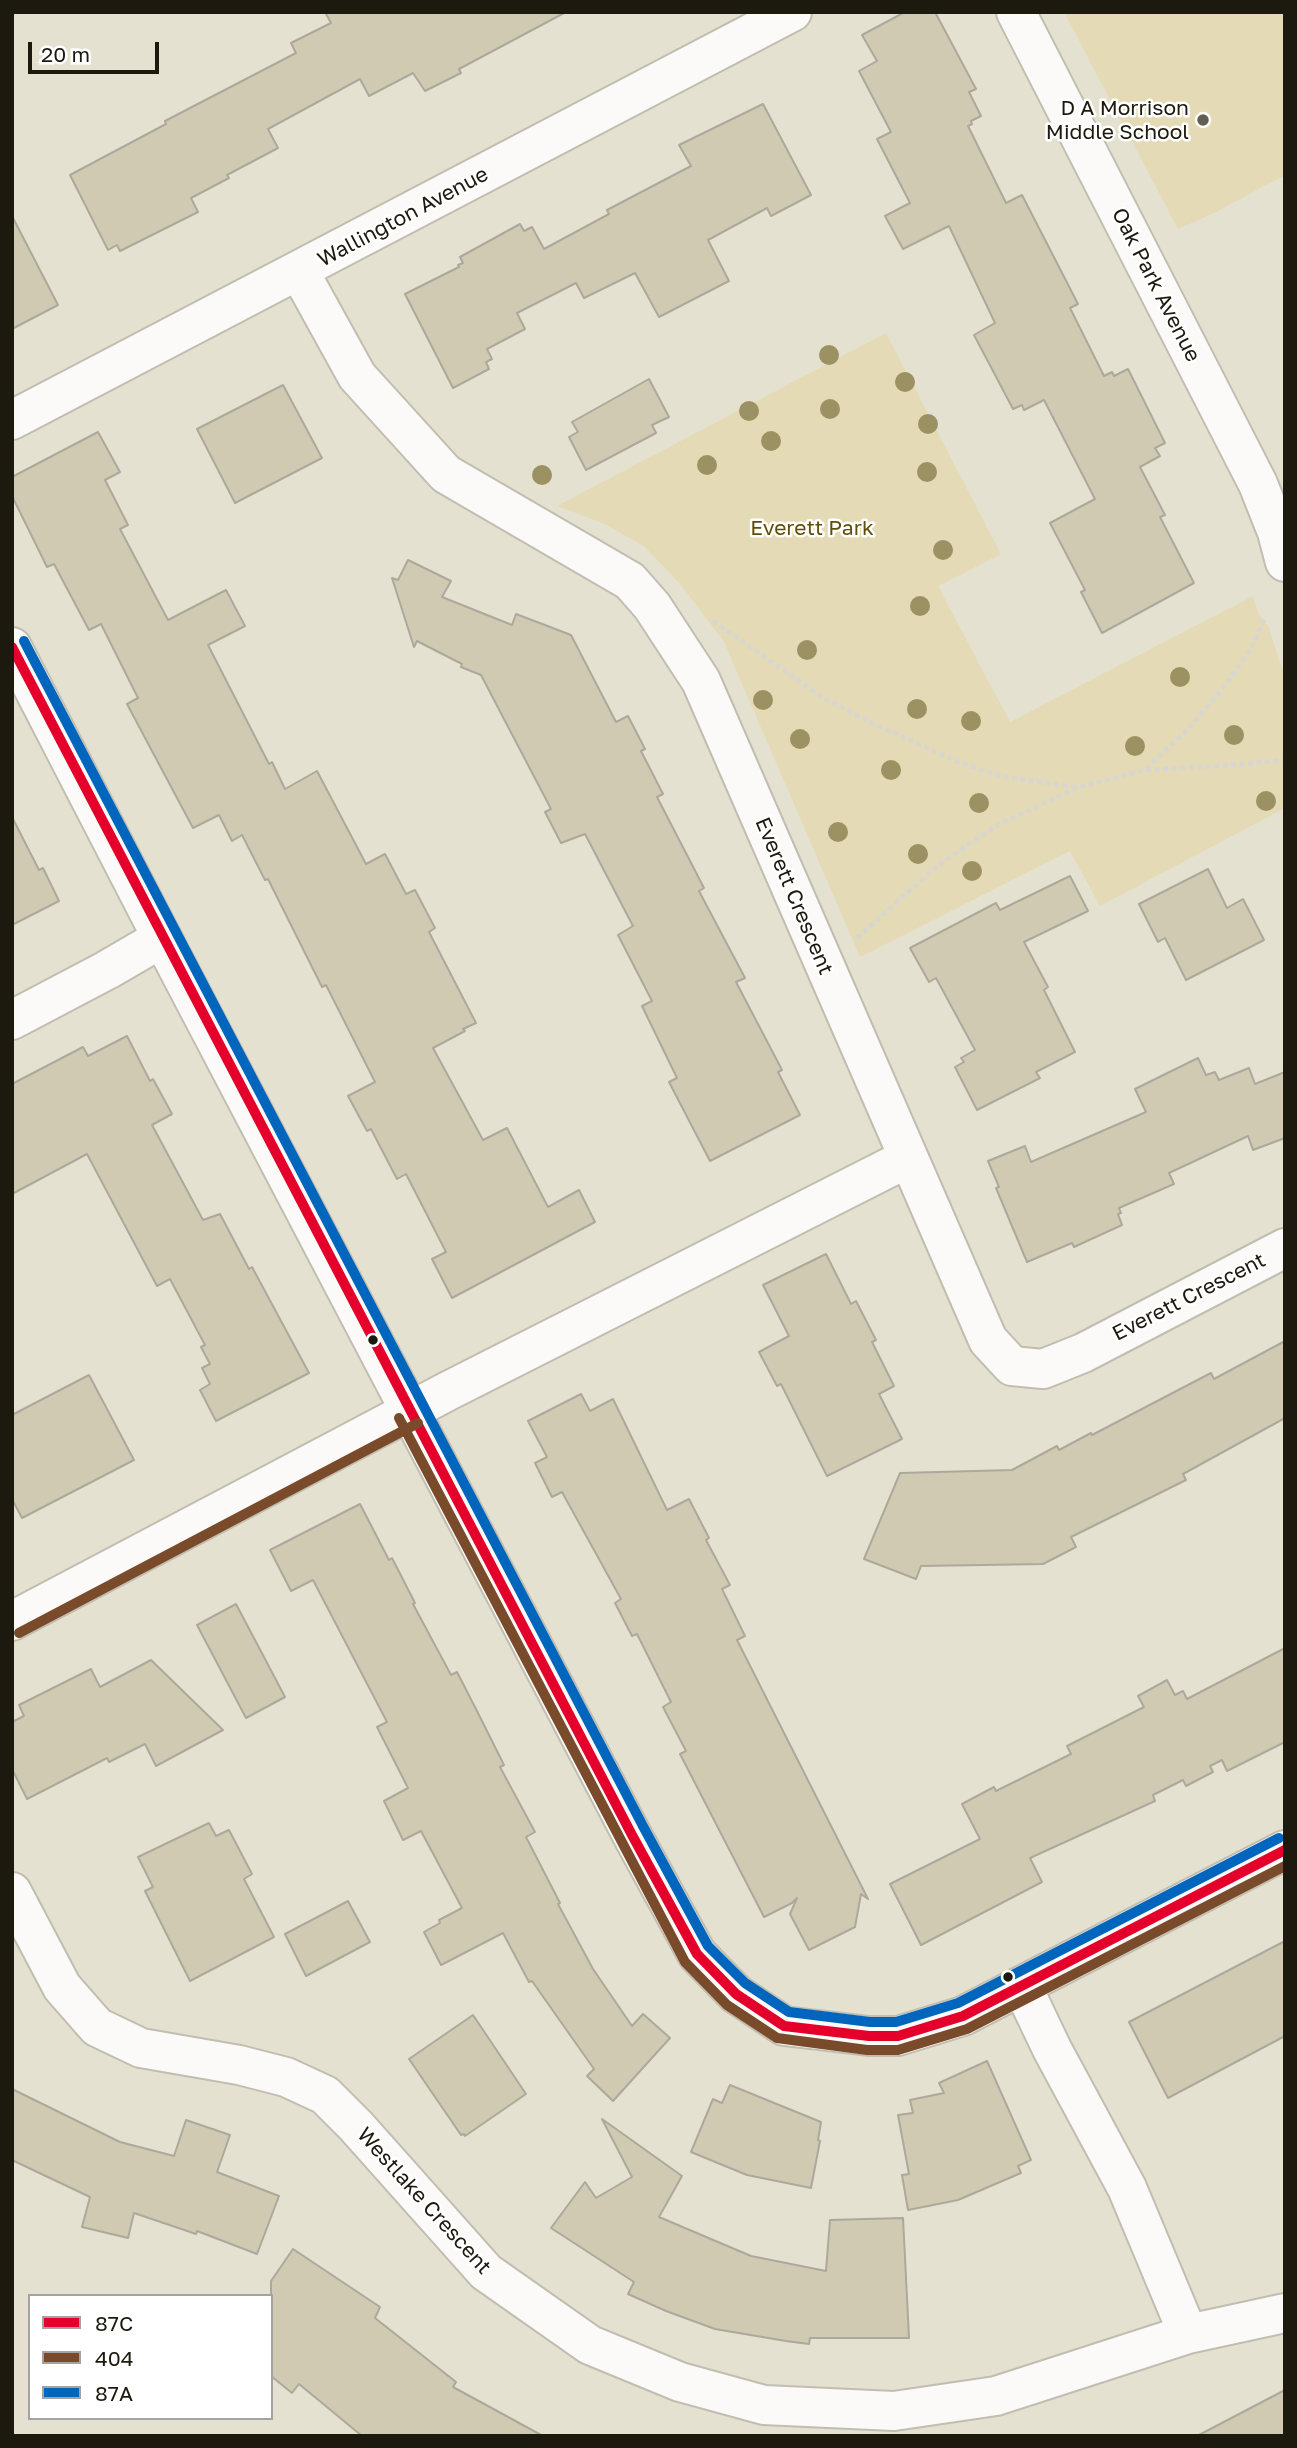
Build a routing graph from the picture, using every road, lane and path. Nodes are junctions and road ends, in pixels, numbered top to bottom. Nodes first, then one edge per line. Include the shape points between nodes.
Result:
1 (792, 12) edge
2 (1016, 12) edge
3 (299, 271) junction
4 (12, 420) edge
5 (1285, 562) edge
6 (1265, 617) dead end
7 (709, 618) dead end
8 (12, 647) edge
9 (1285, 760) edge
10 (1145, 770) junction
11 (1076, 788) junction
12 (162, 938) junction
13 (849, 946) dead end
14 (12, 1020) edge
15 (908, 1158) junction
16 (1285, 1248) edge
17 (411, 1411) junction
18 (12, 1621) edge
19 (1285, 1850) edge
20 (12, 1892) edge
21 (1022, 1986) junction
22 (1285, 2313) edge
23 (1188, 2334) junction

1 - 3 street, Wallington Avenue
2 - 5 street, Oak Park Avenue via 1258,484
3 - 4 street, Wallington Avenue
3 - 15 street, Everett Crescent via 357,376 446,474 630,581 652,606 701,681
6 - 10 path via 1252,647 1228,682
7 - 11 path via 821,697 872,723 1000,776
8 - 12 street
9 - 10 path
10 - 11 path
11 - 13 path via 998,825 954,854
12 - 14 street
12 - 17 street
15 - 16 street, Everett Crescent via 988,1340 1012,1366 1043,1369 1083,1353
15 - 17 street
17 - 18 street
17 - 21 street via 697,1954 736,1994 784,2026 898,2036 963,2016
19 - 21 street
20 - 23 street, Westlake Crescent via 62,1987 97,2027 141,2048 286,2077 325,2095 486,2273 590,2346 680,2382 764,2405 894,2411 996,2396
21 - 23 street via 1126,2189
22 - 23 street, Westlake Crescent

